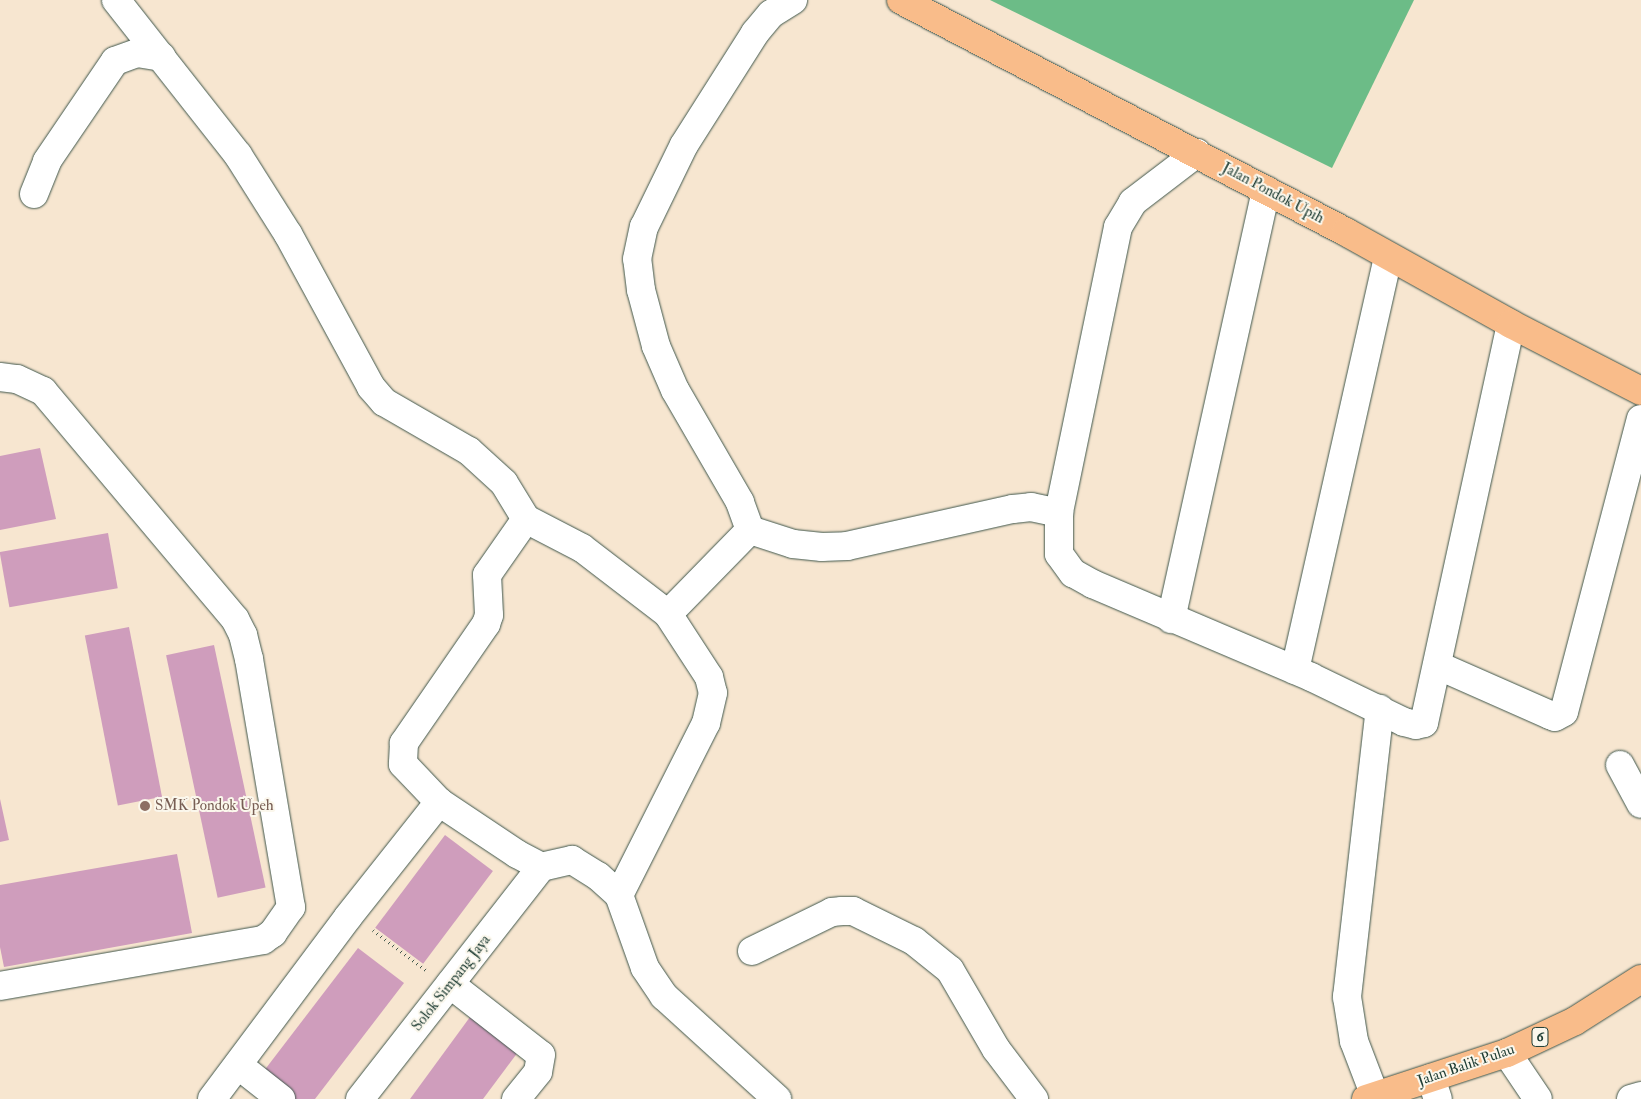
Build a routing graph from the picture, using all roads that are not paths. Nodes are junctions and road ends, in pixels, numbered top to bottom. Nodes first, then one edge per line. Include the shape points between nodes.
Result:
1 (116, 0) edge
2 (793, 0) edge
3 (901, 0) edge
4 (162, 57) junction
5 (1197, 153) junction
6 (1266, 190) junction
7 (34, 194) dead end
8 (1388, 257) junction
9 (1511, 324) junction
10 (0, 378) edge
11 (1641, 392) edge
12 (1641, 419) edge
13 (1059, 513) junction
14 (526, 519) junction
15 (750, 530) junction
16 (668, 614) junction
17 (1171, 619) junction
18 (1438, 666) junction
19 (1295, 670) junction
20 (1380, 709) junction
21 (1620, 765) dead end
22 (439, 802) junction
23 (1641, 804) edge
24 (541, 867) junction
25 (619, 895) junction
26 (752, 951) dead end
27 (1641, 979) edge
28 (450, 984) junction
29 (0, 986) edge
30 (1508, 1053) junction
31 (238, 1065) junction
32 (1434, 1088) edge
33 (1641, 1096) edge
34 (1371, 1097) edge
35 (212, 1099) edge
36 (281, 1099) edge
37 (360, 1099) edge
38 (516, 1099) edge
39 (777, 1099) edge
40 (1034, 1099) edge
41 (1538, 1099) edge
42 (1631, 1099) edge

1 - 4 street
2 - 15 street via 772,14 755,33 684,145 644,227 637,259 640,290 664,369 740,502
3 - 5 main road, Jalan Pondok Upih
4 - 7 street via 137,53 114,61 47,161
4 - 14 street via 238,154 288,234 371,386 391,407 469,451 486,465 504,483
5 - 6 main road, Jalan Pondok Upih
5 - 13 street via 1133,202 1118,227
6 - 8 main road, Jalan Pondok Upih
6 - 17 street
8 - 9 main road, Jalan Pondok Upih
8 - 19 street
9 - 11 main road, Jalan Pondok Upih
9 - 18 street
10 - 29 street via 17,379 43,391 235,619 244,635 292,907 273,933 263,940
12 - 18 street via 1564,712 1555,717
13 - 15 street via 1031,507 1013,509 847,546 793,544
13 - 17 street via 1059,554 1073,573
14 - 16 street via 582,548
14 - 22 street via 486,575 489,615 486,624 404,743 403,764
15 - 16 street
16 - 25 street via 709,676 713,693 711,709
17 - 19 street
18 - 20 street via 1424,723 1404,722
19 - 20 street
20 - 34 street via 1347,997 1354,1041
21 - 23 street
22 - 24 street
22 - 31 street
24 - 25 street via 572,860 586,866
24 - 28 street, Solok Simpang Jaya
25 - 39 street via 645,968 664,996
26 - 40 street via 832,912 842,911 853,911 914,940 950,970 996,1049
27 - 30 main road, Jalan Balik Pulau / 6 via 1575,1020
28 - 37 street, Solok Simpang Jaya
28 - 38 street via 541,1055 538,1072
30 - 32 main road, Jalan Balik Pulau / 6
30 - 41 street
31 - 35 street
31 - 36 street
32 - 34 main road, Jalan Balik Pulau / 6
33 - 42 street

